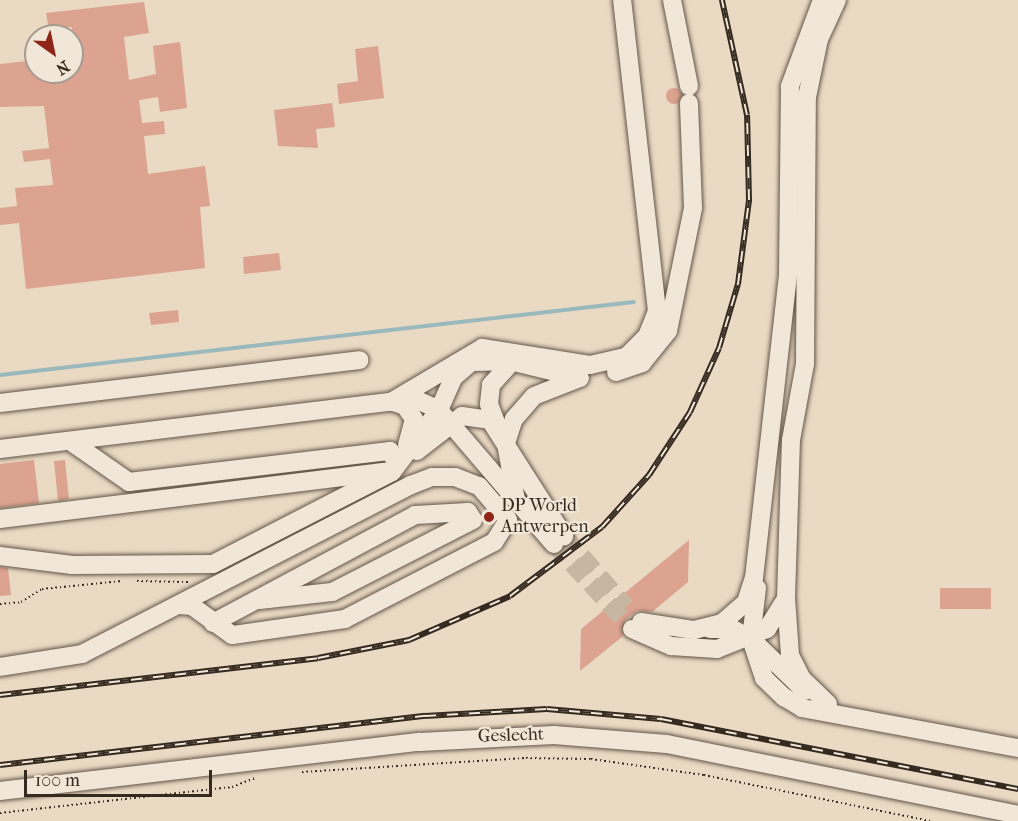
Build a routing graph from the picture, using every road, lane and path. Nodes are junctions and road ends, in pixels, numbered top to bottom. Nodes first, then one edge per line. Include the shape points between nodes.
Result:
1 (622, 0) edge
2 (672, 0) edge
3 (822, 0) edge
4 (837, 0) edge
5 (532, 353) junction
6 (359, 360) dead end
7 (510, 361) junction
8 (580, 378) junction
9 (391, 402) junction
10 (0, 403) edge
11 (445, 416) junction
12 (502, 432) junction
13 (70, 441) junction
14 (0, 449) edge
15 (397, 463) junction
16 (516, 500) junction
17 (761, 518) junction
18 (0, 519) edge
19 (0, 556) edge
20 (190, 582) dead end
21 (786, 598) junction
22 (259, 600) junction
23 (0, 604) edge
24 (179, 604) junction
25 (213, 623) junction
26 (694, 630) junction
27 (751, 639) junction
28 (0, 667) edge
29 (828, 704) junction
30 (870, 718) junction
31 (1018, 748) edge
32 (300, 772) dead end
33 (266, 773) dead end
34 (0, 790) edge
35 (0, 813) edge
36 (1006, 816) edge
37 (932, 821) edge

1 - 5 street via 656,296 654,323 638,349 604,365
2 - 8 street via 689,94 693,208 668,331 642,363
3 - 17 street via 790,86 788,274
4 - 21 street via 819,39 807,97 806,364 791,440
5 - 7 street
5 - 9 street via 491,347 471,350
6 - 10 street
7 - 8 street
7 - 11 street via 471,362 454,377
7 - 12 street via 489,393
8 - 12 street via 534,396
9 - 11 street via 417,400
9 - 13 street
9 - 15 street via 405,405 414,419
11 - 12 street via 470,415
11 - 15 street
11 - 16 street
12 - 16 street
12 - 16 street via 559,540
13 - 14 street
13 - 15 street via 129,482 390,451
15 - 18 street
15 - 19 street via 200,568 72,565
17 - 26 street via 746,602 722,623
17 - 27 street
20 - 23 path via 42,589 21,602
21 - 27 street via 766,629
21 - 29 street via 790,655 802,679
22 - 22 street via 332,592 473,520 468,512 415,515
22 - 25 street
24 - 25 street via 192,606
24 - 25 street via 432,477 455,477 479,486 508,520 494,543 362,613 232,635
24 - 28 street via 82,654
26 - 27 street via 733,629
26 - 27 street via 636,625 672,646 717,649
27 - 29 street via 787,677
27 - 30 street via 764,678 784,697 802,708
29 - 30 street
30 - 31 street
32 - 37 path via 526,758 591,759 704,775
33 - 35 path via 232,787
34 - 36 street, Geslecht via 420,742 544,734 667,744

